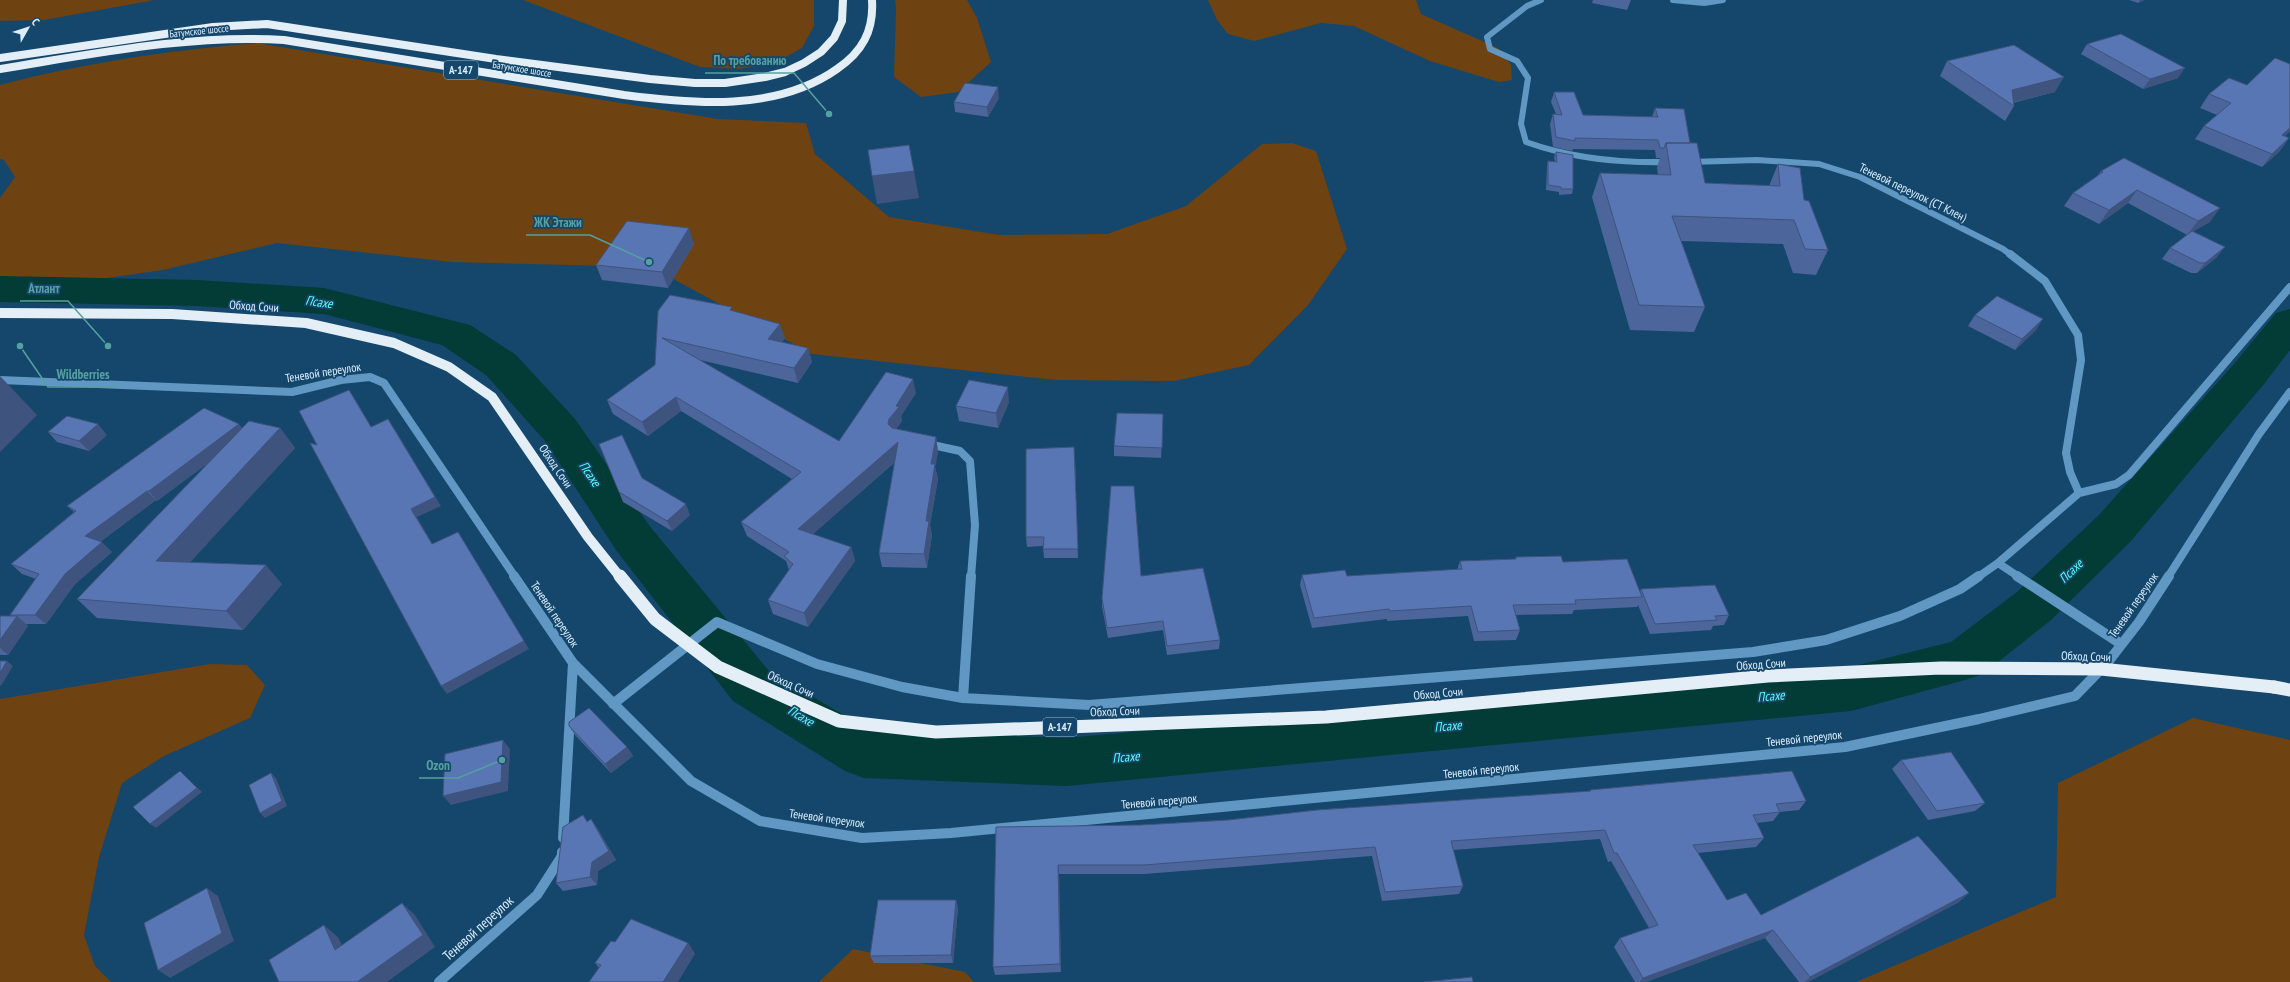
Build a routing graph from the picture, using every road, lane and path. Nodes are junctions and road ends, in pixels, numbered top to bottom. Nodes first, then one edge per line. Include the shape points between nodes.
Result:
1 (843, 0) edge
2 (872, 0) edge
3 (1541, 0) edge
4 (1673, 0) edge
5 (1723, 0) edge
6 (0, 58) edge
7 (0, 69) edge
8 (2290, 287) edge
9 (0, 313) edge
10 (0, 380) edge
11 (2290, 392) edge
12 (917, 442) edge
13 (2079, 493) junction
14 (1998, 563) junction
15 (2121, 644) junction
16 (573, 663) junction
17 (2290, 690) edge
18 (963, 698) junction
19 (613, 704) junction
20 (439, 982) edge

1 - 6 highway, Батумское шоссе / А-147 via 842,24 831,44 819,55 783,72 726,83 657,79 515,62 317,29 266,24 212,27
2 - 7 highway, Батумское шоссе / А-147 via 865,41 856,54 818,80 786,92 753,99 719,102 630,96 284,40 258,38 229,37 194,41
3 - 13 street, Теневой переулок (СТ Клен) via 1527,6 1487,37 1490,49 1517,61 1528,78 1521,124 1526,142 1548,151 1597,160 1757,160 1819,164 1860,177 2003,248 2045,282 2078,335 2081,360 2066,453 2070,472
4 - 5 street via 1704,3
8 - 13 street via 2129,475 2116,484
9 - 17 highway, Обход Сочи / А-147, bridge via 172,314 306,323 394,343 449,367 492,398 588,537 655,619 718,667 839,721 936,732 1326,717 1768,676 1941,668 2101,669
10 - 16 street, Теневой переулок via 292,392 341,380 370,377 384,383
11 - 15 street, Теневой переулок via 2258,434 2139,622
12 - 18 street via 960,451 970,461 975,525
13 - 14 street
14 - 15 street
14 - 18 street via 1960,589 1900,616 1826,640 1753,652 1090,705
15 - 19 street, Теневой переулок via 2108,662 2074,696 1845,747 951,833 862,838 760,821 691,781
16 - 19 street, Теневой переулок
16 - 20 street, Теневой переулок via 562,856 537,894
18 - 19 street via 902,687 817,664 717,622

